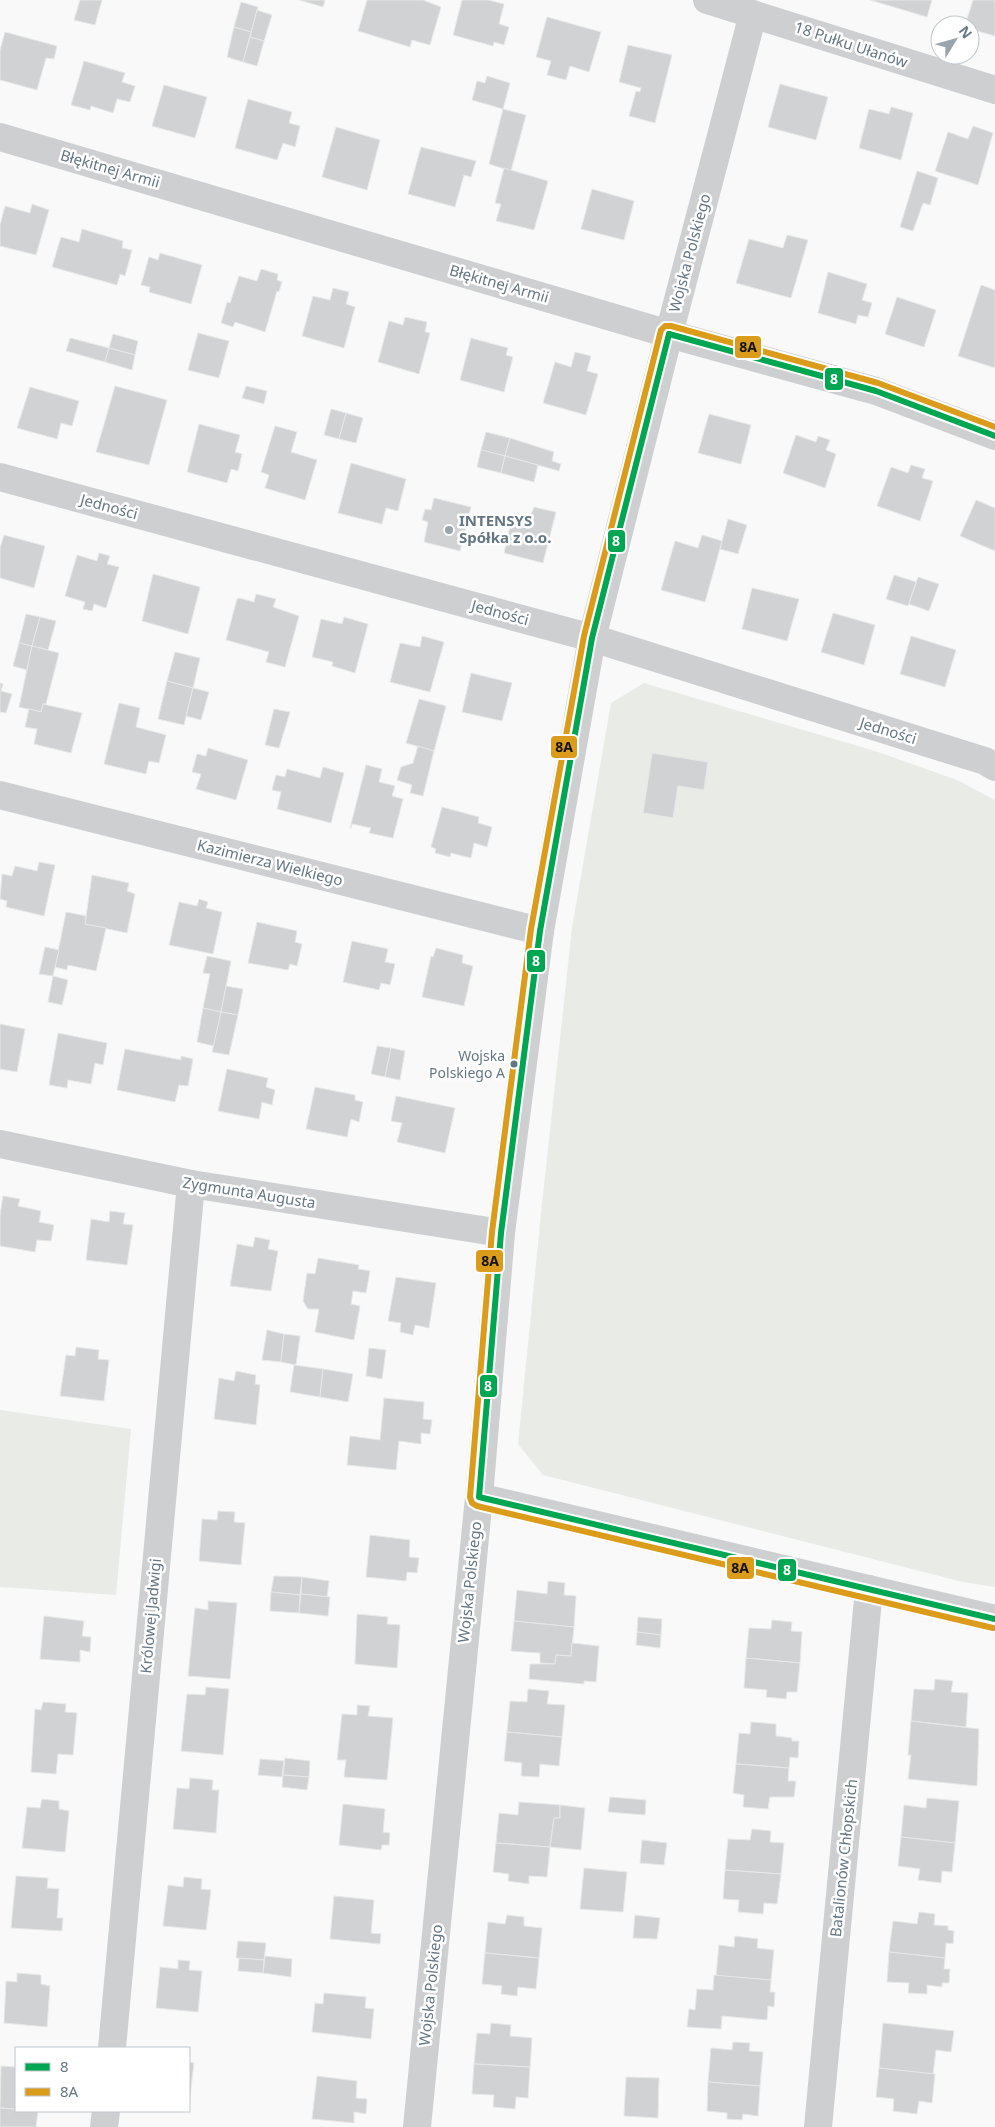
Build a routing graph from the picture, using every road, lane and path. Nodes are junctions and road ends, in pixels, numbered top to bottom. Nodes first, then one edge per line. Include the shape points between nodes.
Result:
1 (707, 0) edge
2 (753, 14) junction
3 (995, 90) edge
4 (0, 137) edge
5 (669, 334) junction
6 (995, 436) edge
7 (0, 477) edge
8 (592, 638) junction
9 (995, 767) edge
10 (0, 795) edge
11 (540, 931) junction
12 (0, 1144) edge
13 (191, 1184) junction
14 (500, 1233) junction
15 (479, 1496) junction
16 (870, 1589) junction
17 (995, 1619) edge
18 (112, 2047) edge
19 (106, 2112) edge
20 (104, 2127) edge
21 (417, 2127) edge
22 (818, 2127) edge

1 - 2 street, 18 Pułku Ułanów
2 - 3 street, 18 Pułku Ułanów
2 - 5 street, Wojska Polskiego
4 - 5 street, Błękitnej Armii
5 - 6 street, Błękitnej Armii via 876,391
5 - 8 street, Wojska Polskiego
7 - 8 street, Jedności
8 - 9 street, Jedności via 985,761
8 - 11 street, Wojska Polskiego
10 - 11 street, Kazimierza Wielkiego
11 - 14 street, Wojska Polskiego
12 - 13 street, Zygmunta Augusta
13 - 14 street, Zygmunta Augusta
13 - 18 street, Królowej Jadwigi
14 - 15 street, Wojska Polskiego
15 - 16 street
15 - 21 street, Wojska Polskiego
16 - 17 street
16 - 22 street, Batalionów Chłopskich
19 - 20 street

